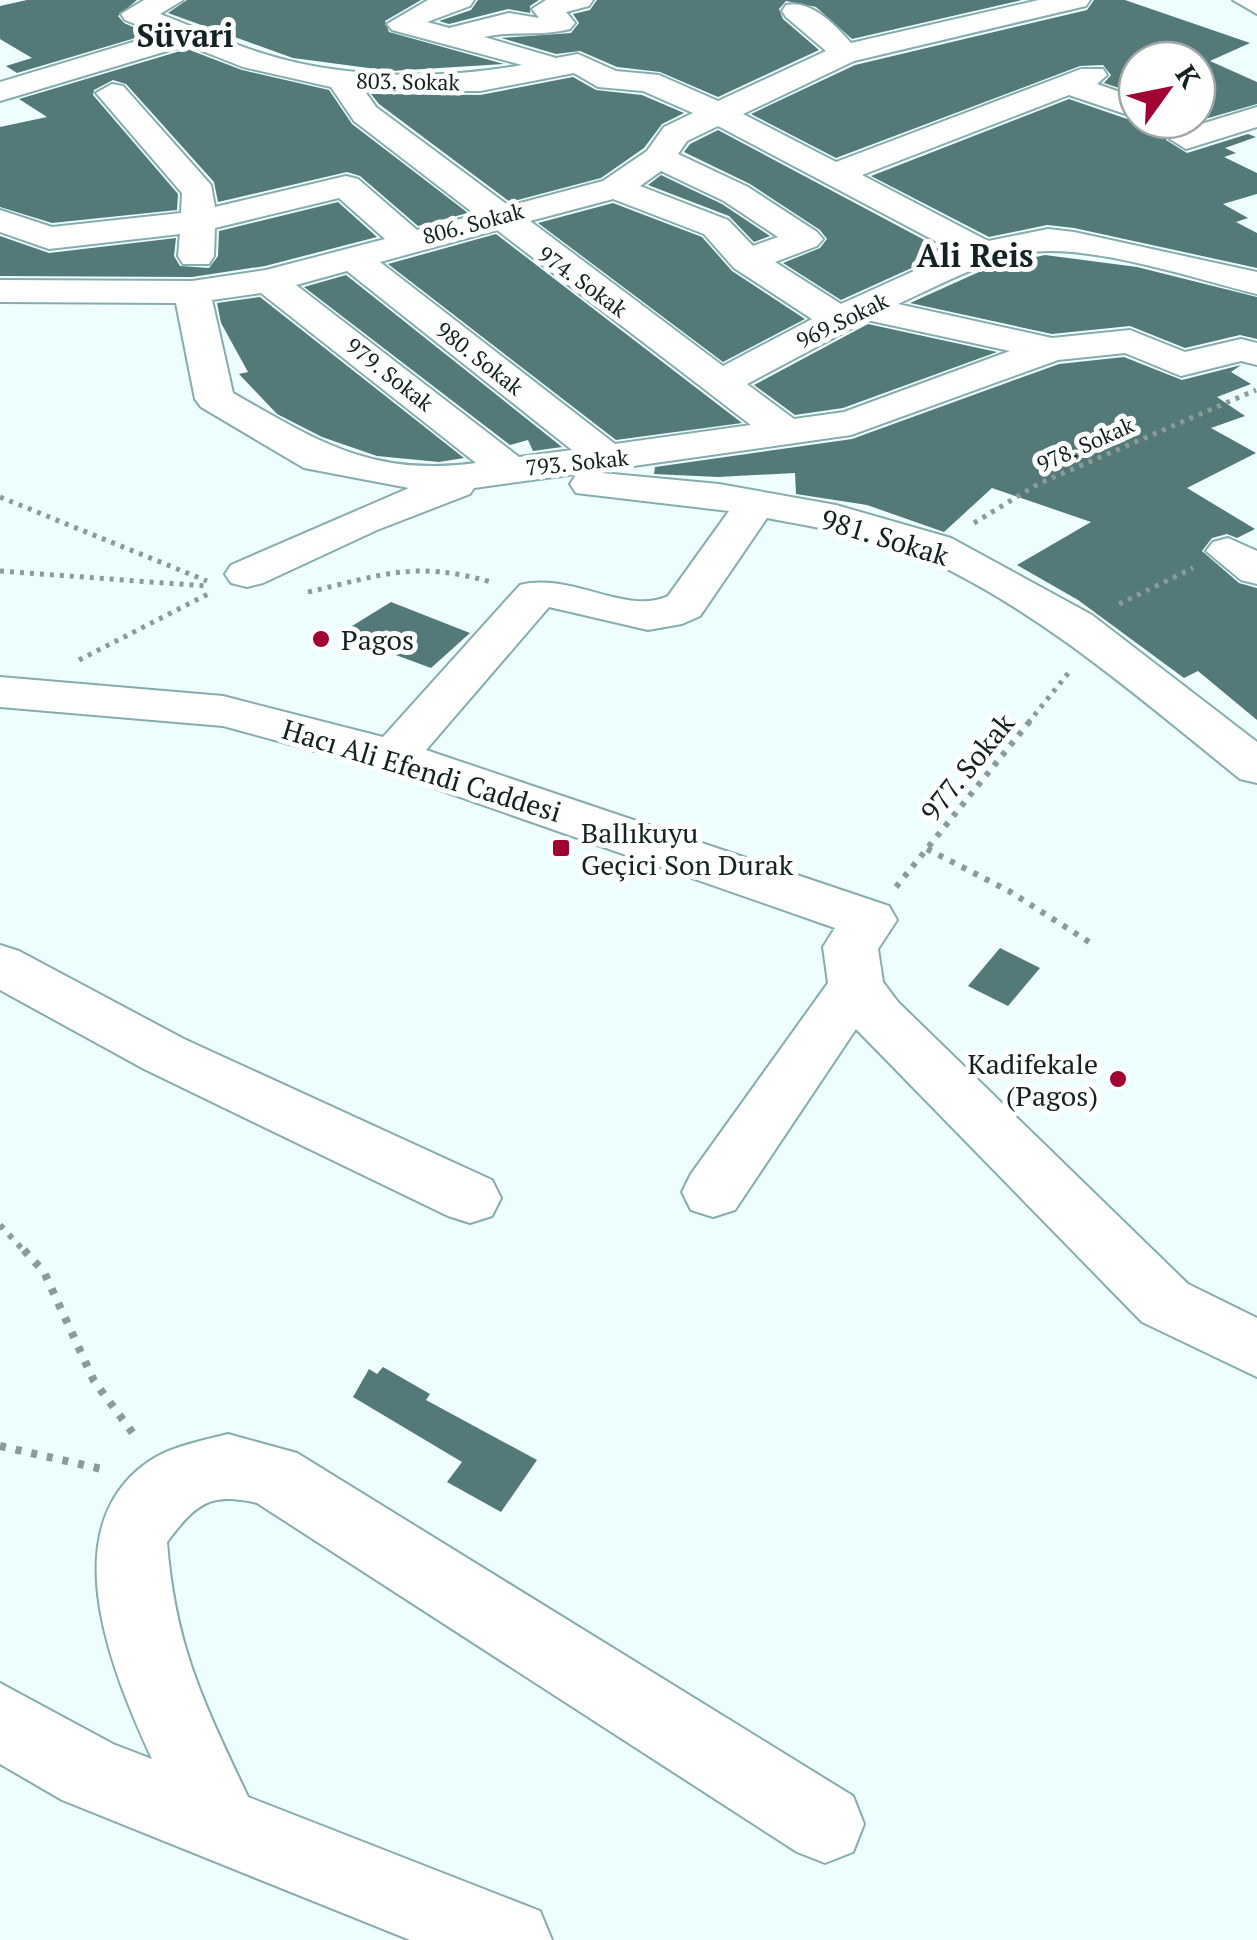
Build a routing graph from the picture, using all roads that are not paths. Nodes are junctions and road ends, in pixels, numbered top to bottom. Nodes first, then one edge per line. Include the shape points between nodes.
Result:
1 (168, 0) edge
2 (460, 0) edge
3 (579, 0) edge
4 (1076, 0) edge
5 (1247, 0) edge
6 (1257, 5) edge
7 (796, 11) dead end
8 (189, 35) junction
9 (448, 37) junction
10 (844, 54) junction
11 (561, 66) junction
12 (80, 68) junction
13 (342, 80) junction
14 (0, 92) edge
15 (1117, 99) edge
16 (716, 112) junction
17 (1257, 117) edge
18 (1217, 129) edge
19 (1188, 140) edge
20 (659, 158) junction
21 (1215, 158) dead end
22 (832, 176) junction
23 (615, 188) junction
24 (496, 217) junction
25 (0, 220) edge
26 (200, 221) junction
27 (407, 240) junction
28 (984, 253) junction
29 (352, 256) junction
30 (747, 260) junction
31 (268, 281) junction
32 (192, 283) junction
33 (1257, 283) edge
34 (0, 291) edge
35 (851, 314) junction
36 (443, 330) junction
37 (1052, 350) junction
38 (366, 353) junction
39 (1257, 354) edge
40 (722, 382) junction
41 (788, 434) junction
42 (609, 459) junction
43 (477, 476) junction
44 (756, 504) junction
45 (247, 574) dead end
46 (0, 692) edge
47 (394, 756) junction
48 (1257, 767) edge
49 (0, 965) edge
50 (856, 986) junction
51 (713, 1192) dead end
52 (470, 1198) dead end
53 (1257, 1349) edge
54 (0, 1721) edge
55 (825, 1824) dead end
56 (220, 1826) junction
57 (510, 1940) edge

1 - 8 street, 803. Sokak via 135,14
2 - 9 street via 402,24
3 - 9 street via 546,9 560,23 532,28 508,22
4 - 10 street, 806. Sokak
5 - 6 street
7 - 10 street
8 - 12 street
8 - 13 street, 803. Sokak via 254,62
9 - 11 street
10 - 16 street, 806. Sokak
11 - 13 street, 803. Sokak via 480,82
11 - 16 street, 803. Sokak via 578,63 608,80 648,82
12 - 14 street
12 - 26 street via 110,91 200,192
13 - 24 street, 974. Sokak via 365,114
15 - 22 street via 1081,80
16 - 20 street, 806. Sokak via 675,134
16 - 22 street, 803. Sokak
17 - 18 street
19 - 21 street
20 - 23 street, 806. Sokak
20 - 30 street via 736,194 805,239
22 - 28 street, 803. Sokak
23 - 24 street, 806. Sokak
23 - 30 street via 716,227
24 - 27 street, 806. Sokak
24 - 40 street, 974. Sokak
25 - 26 street via 49,238
26 - 27 street via 346,186
26 - 32 street, 793. Sokak
27 - 29 street, 806. Sokak
28 - 33 street, 969.Sokak via 1044,239
28 - 35 street, 969.Sokak
29 - 31 street, 806. Sokak
29 - 36 street, 980. Sokak
30 - 35 street
31 - 32 street, 806. Sokak
31 - 38 street, 979. Sokak
32 - 34 street, 806. Sokak
32 - 43 street, 793. Sokak via 215,399 319,458 377,473
35 - 37 street
35 - 40 street, 969.Sokak
36 - 38 street
36 - 42 street, 980. Sokak
37 - 39 street via 1130,341 1181,364 1241,350
37 - 41 street, 793. Sokak via 850,423
38 - 43 street, 979. Sokak
40 - 41 street, 974. Sokak
41 - 42 street, 793. Sokak
42 - 43 street, 793. Sokak
43 - 44 street, 981. Sokak
43 - 45 street
44 - 47 street via 684,606 668,617 638,618 558,590 536,594
44 - 48 street, 981. Sokak via 936,547 1086,632
46 - 47 street, Hacı Ali Efendi Caddesi via 223,711
47 - 50 street, Hacı Ali Efendi Caddesi via 870,920 850,947
49 - 52 street via 164,1054
50 - 51 street
50 - 53 street via 878,1017 1164,1303
54 - 56 street via 88,1773
55 - 56 street via 273,1474 228,1465 171,1485 142,1518 132,1542 136,1606 159,1690
56 - 57 street

